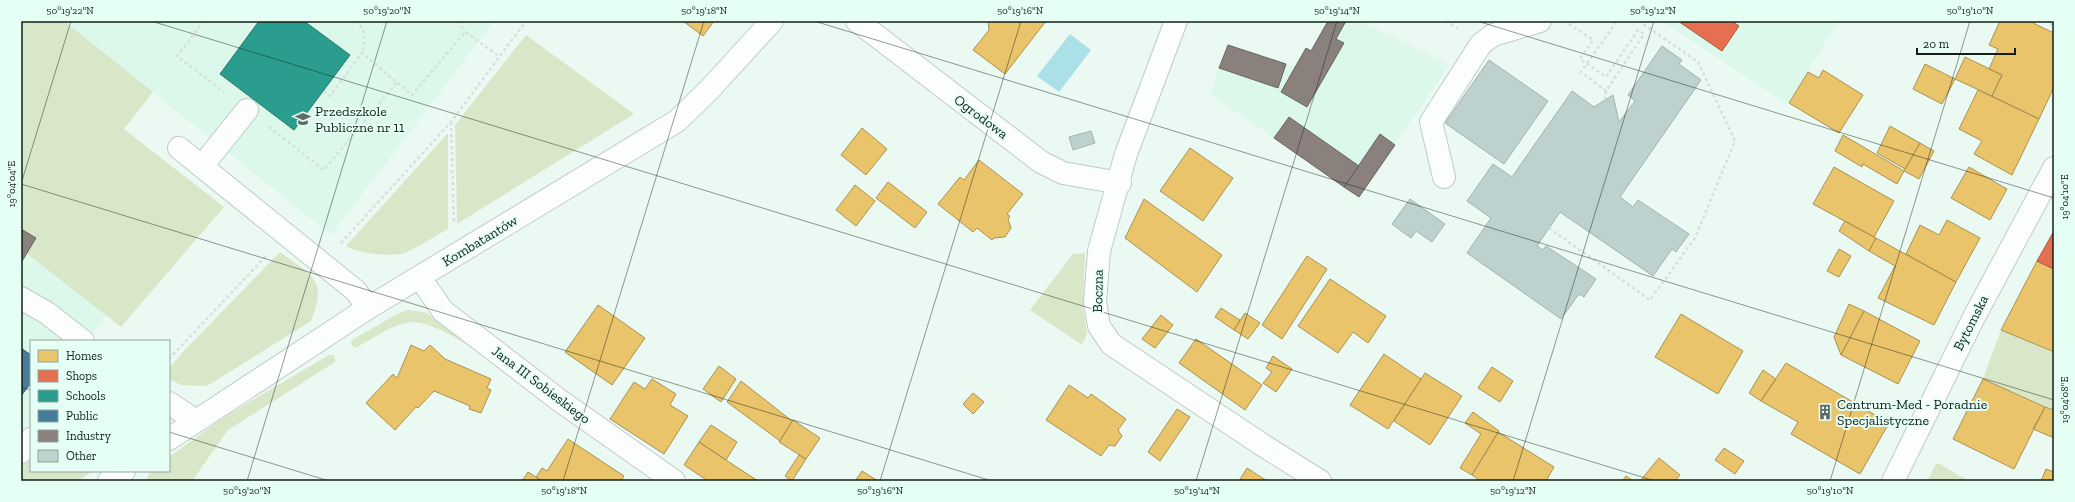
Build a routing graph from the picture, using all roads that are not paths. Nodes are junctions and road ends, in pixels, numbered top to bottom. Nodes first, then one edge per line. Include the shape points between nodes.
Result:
1 (772, 21) edge
2 (857, 21) edge
3 (1176, 21) edge
4 (1540, 21) edge
5 (247, 110) road end
6 (179, 148) dead end
7 (202, 166) junction
8 (2054, 168) edge
9 (1444, 177) dead end
10 (1120, 184) junction
11 (420, 278) junction
12 (21, 298) edge
13 (368, 308) junction
14 (82, 340) edge
15 (170, 404) edge
16 (196, 420) junction
17 (170, 438) edge
18 (30, 440) edge
19 (21, 452) edge
20 (123, 472) edge
21 (110, 481) edge
22 (674, 481) edge
23 (1320, 481) edge
24 (1893, 481) edge

1 - 11 street, Kombatantów via 710,90 677,121
2 - 10 street, Ogrodowa via 1041,162 1063,173
3 - 10 street, Boczna via 1126,154
4 - 9 street via 1493,35 1481,44 1431,122
5 - 7 street
6 - 7 street
7 - 13 street via 356,292
8 - 24 street, Bytomska via 1974,317
10 - 23 street, Boczna via 1099,251 1095,302 1099,326 1111,344
11 - 13 street, Kombatantów
11 - 22 street, Jana III Sobieskiego via 443,312 559,400
12 - 14 street via 47,313
13 - 16 street, Kombatantów
15 - 16 street
16 - 17 street, Kombatantów
18 - 19 street
20 - 21 street

